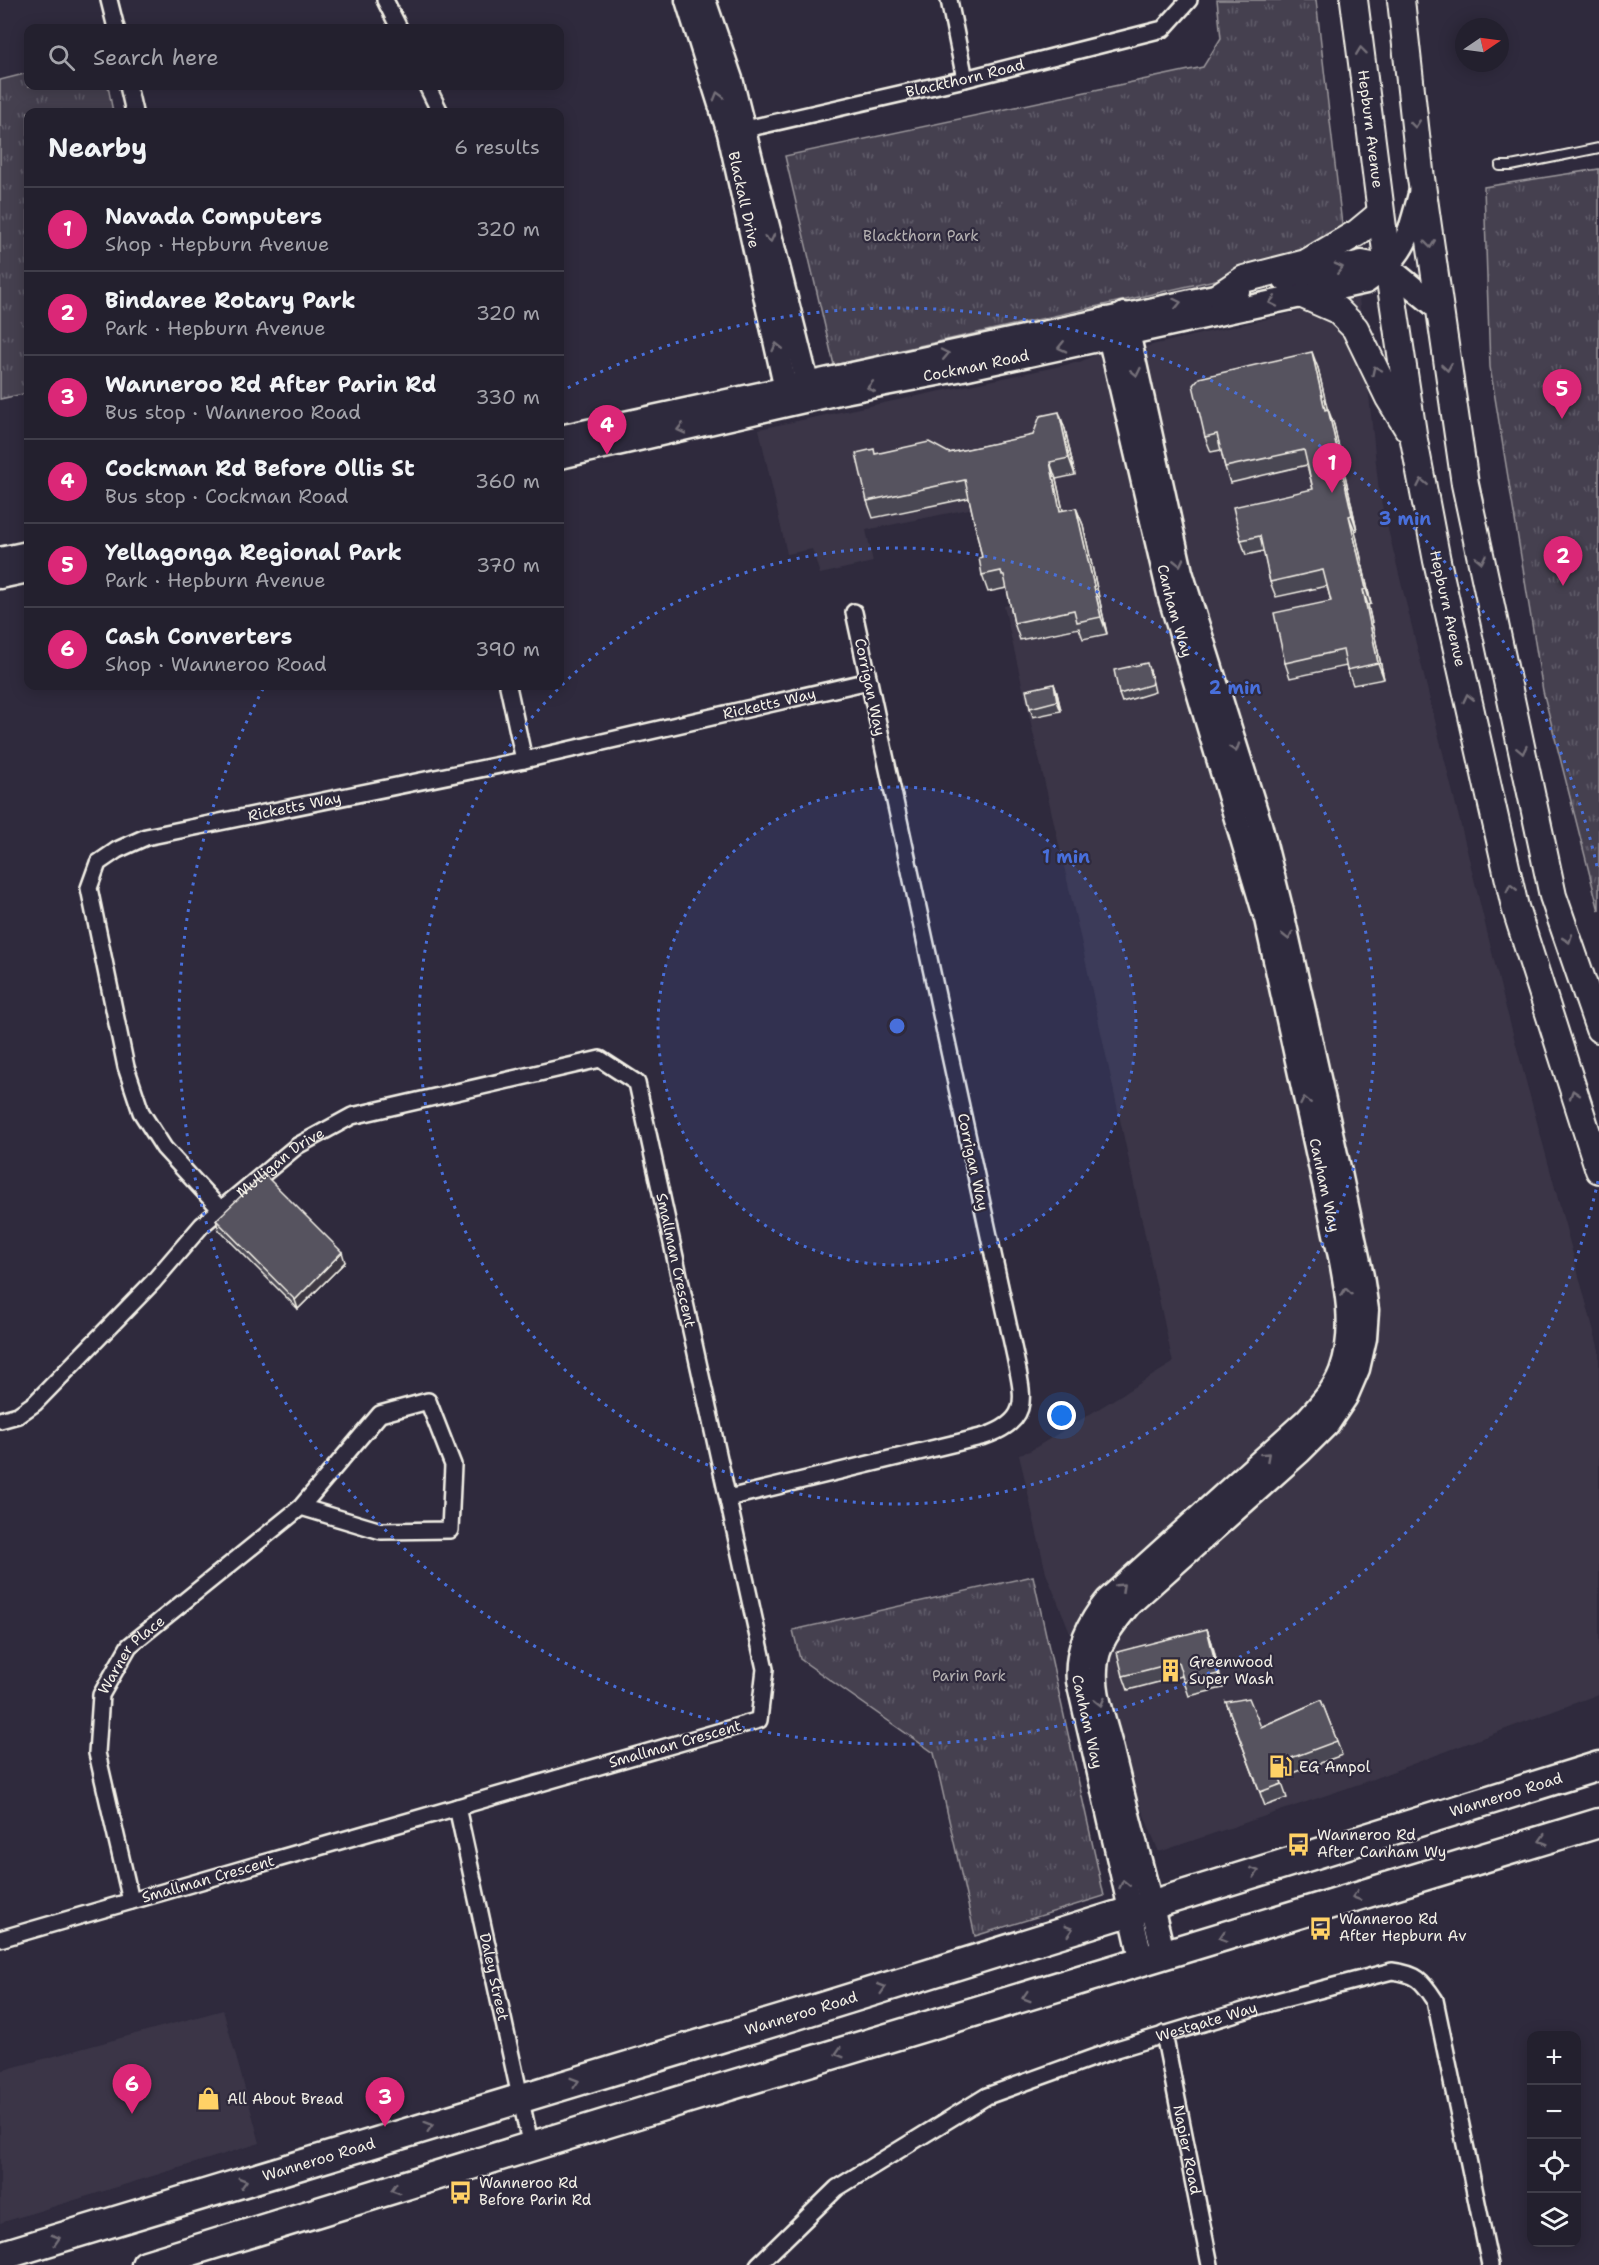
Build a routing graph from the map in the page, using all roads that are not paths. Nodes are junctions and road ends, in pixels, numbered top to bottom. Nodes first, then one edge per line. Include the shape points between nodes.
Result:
1 (109, 0) edge
2 (386, 0) edge
3 (687, 0) edge
4 (704, 0) edge
5 (949, 0) edge
6 (1189, 0) edge
7 (1354, 0) edge
8 (1401, 0) edge
9 (115, 24) edge
10 (397, 24) edge
11 (965, 79) junction
12 (129, 90) edge
13 (429, 90) edge
14 (134, 108) edge
15 (438, 108) edge
16 (737, 131) junction
17 (1599, 148) edge
18 (1500, 166) dead end
19 (1422, 186) junction
20 (1380, 214) junction
21 (1388, 267) junction
22 (1220, 295) junction
23 (1305, 296) junction
24 (1439, 309) junction
25 (1116, 326) junction
26 (810, 392) junction
27 (787, 397) junction
28 (564, 436) edge
29 (1414, 440) junction
30 (564, 456) edge
31 (24, 554) edge
32 (0, 559) edge
33 (24, 572) edge
34 (0, 577) edge
35 (854, 612) dead end
36 (869, 681) junction
37 (509, 690) edge
38 (524, 760) junction
39 (1599, 1029) edge
40 (637, 1083) joint
41 (1599, 1170) edge
42 (220, 1210) junction
43 (0, 1420) edge
44 (728, 1498) junction
45 (301, 1507) junction
46 (1599, 1766) edge
47 (457, 1808) junction
48 (1599, 1823) edge
49 (131, 1901) junction
50 (1142, 1908) junction
51 (0, 1939) edge
52 (1153, 1959) junction
53 (1164, 2034) junction
54 (519, 2099) junction
55 (531, 2147) junction
56 (0, 2256) edge
57 (146, 2265) edge
58 (758, 2265) edge
59 (1210, 2265) edge
60 (1490, 2265) edge

1 - 9 street
2 - 10 street
16 -> 3 main road, Blackall Drive
4 - 16 main road, Blackall Drive via 731,79
5 - 11 street
6 - 11 street, Blackthorn Road via 1162,29
20 -> 7 main road, Hepburn Avenue
8 -> 19 main road
11 - 16 street, Blackthorn Road
12 - 14 street
13 - 15 street
16 -> 26 main road, Blackall Drive
27 -> 16 main road, Blackall Drive
17 - 18 lane
19 - 21 main road, Cockman Road via 1408,239
19 -> 24 main road
20 - 21 main road, Hepburn Avenue
20 - 22 main road via 1357,233 1306,263 1244,279
22 -> 21 main road, Cockman Road via 1362,262
21 - 23 main road, Cockman Road via 1366,282
21 - 24 main road
21 - 29 main road, Hepburn Avenue
25 -> 22 main road, Cockman Road
23 -> 25 main road, Cockman Road
29 -> 23 main road via 1354,328 1337,310
24 -> 39 main road via 1466,484 1553,896
25 - 26 main road, Cockman Road via 968,368
25 - 50 main road, Canham Way via 1170,598 1266,919 1341,1261 1349,1314 1341,1372 1322,1402 1107,1600 1081,1645 1078,1681
26 - 27 main road, Cockman Road
27 - 28 main road, Cockman Road
27 -> 30 main road, Cockman Road
41 -> 29 main road, Hepburn Avenue via 1515,907 1437,561
31 - 32 main road
33 - 34 main road
35 - 36 street, Corrigan Way
36 - 38 street, Ricketts Way
36 - 44 street, Corrigan Way via 1013,1344 1022,1401 1011,1424 985,1436
37 - 38 street
38 - 42 street, Ricketts Way via 146,837 98,863 89,888 126,1067 141,1112 164,1148
40 - 42 street, Mulligan Drive via 600,1059 352,1116 297,1146
40 - 44 street, Smallman Crescent
42 - 43 street, Mulligan Drive via 35,1403
44 - 47 street, Smallman Crescent via 765,1669 759,1720
45 - 45 street, Warner Place via 380,1414 428,1401 453,1465 450,1530 381,1531
45 - 49 street, Warner Place via 129,1646 101,1695 97,1754
50 -> 46 highway, Wanneroo Road
47 - 49 street, Smallman Crescent
47 - 54 street, Daley Street
48 -> 52 highway
49 - 51 street, Smallman Crescent
50 - 52 main road, Canham Way
54 -> 50 highway, Wanneroo Road
52 -> 55 highway
53 - 58 street, Westgate Way via 987,2096 837,2188
53 - 59 street, Napier Road
53 - 60 street, Westgate Way via 1384,1972 1407,1973 1422,1981 1435,2000
54 - 55 street, Daley Street
56 -> 54 highway, Wanneroo Road
55 -> 57 highway

